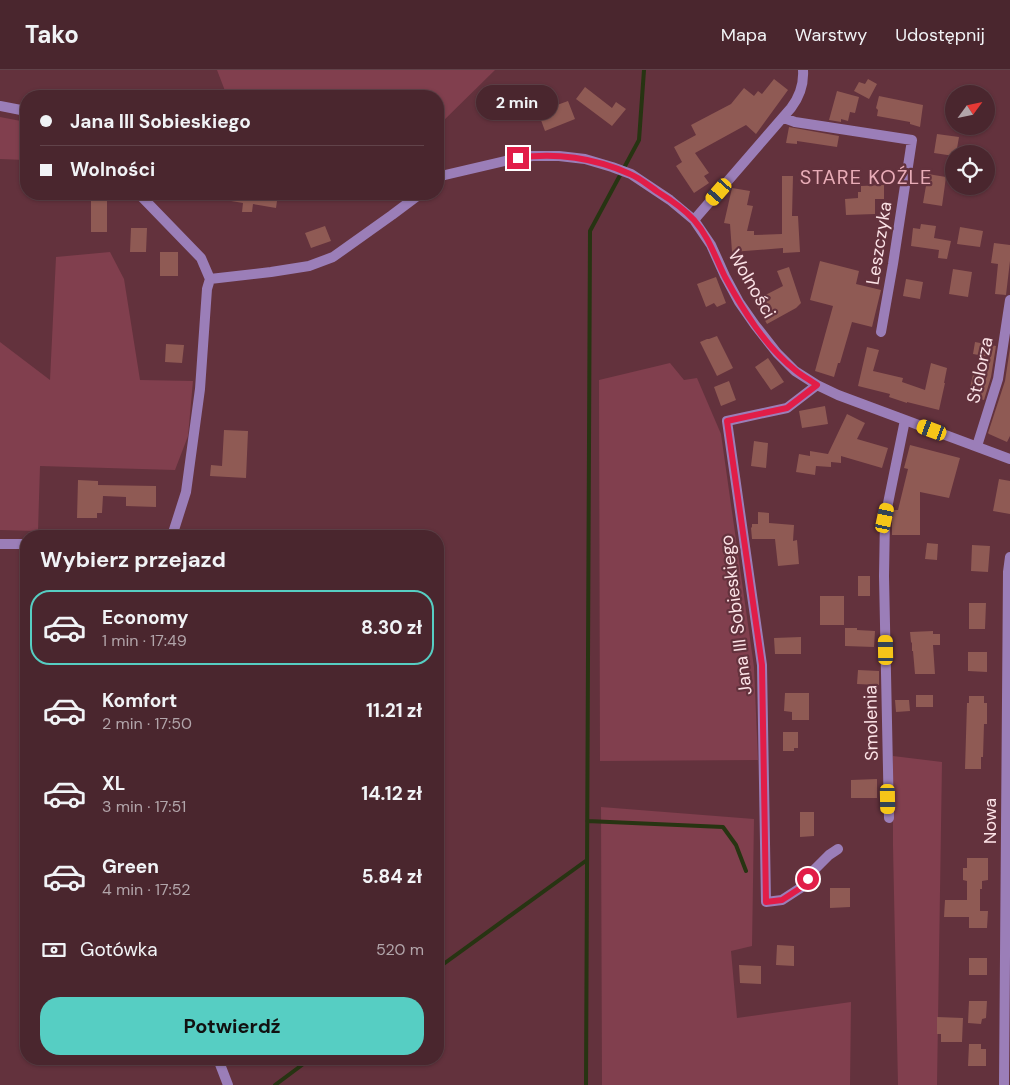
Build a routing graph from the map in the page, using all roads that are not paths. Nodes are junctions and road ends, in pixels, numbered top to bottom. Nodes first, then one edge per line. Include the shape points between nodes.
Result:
1 (803, 70) edge
2 (0, 106) edge
3 (20, 110) edge
4 (784, 118) junction
5 (444, 176) edge
6 (145, 200) edge
7 (412, 200) edge
8 (694, 220) junction
9 (210, 279) junction
10 (1010, 300) edge
11 (881, 332) dead end
12 (817, 385) junction
13 (905, 420) junction
14 (977, 446) junction
15 (1010, 459) edge
16 (174, 530) edge
17 (0, 544) edge
18 (20, 544) edge
19 (1010, 557) edge
20 (889, 818) dead end
21 (838, 849) dead end
22 (220, 1065) edge
23 (228, 1085) edge
24 (1004, 1085) edge

1 - 4 street via 798,100
2 - 3 street
4 - 8 street
4 - 11 street, Leszczyka via 912,140
5 - 8 street, Wolności via 532,156 585,159 631,174
6 - 9 street via 201,258
7 - 9 street via 333,257 309,266
8 - 12 street, Wolności via 755,325 795,371
9 - 16 street via 186,492
10 - 14 street, Stolorza via 998,380
12 - 13 street, Wolności
12 - 21 street, Jana III Sobieskiego via 787,408 727,421 762,665 766,902 782,900 802,887 828,855
13 - 14 street, Wolności
13 - 20 street, Smolenia via 885,518
14 - 15 street, Wolności
17 - 18 street
19 - 24 street, Nowa
22 - 23 street

